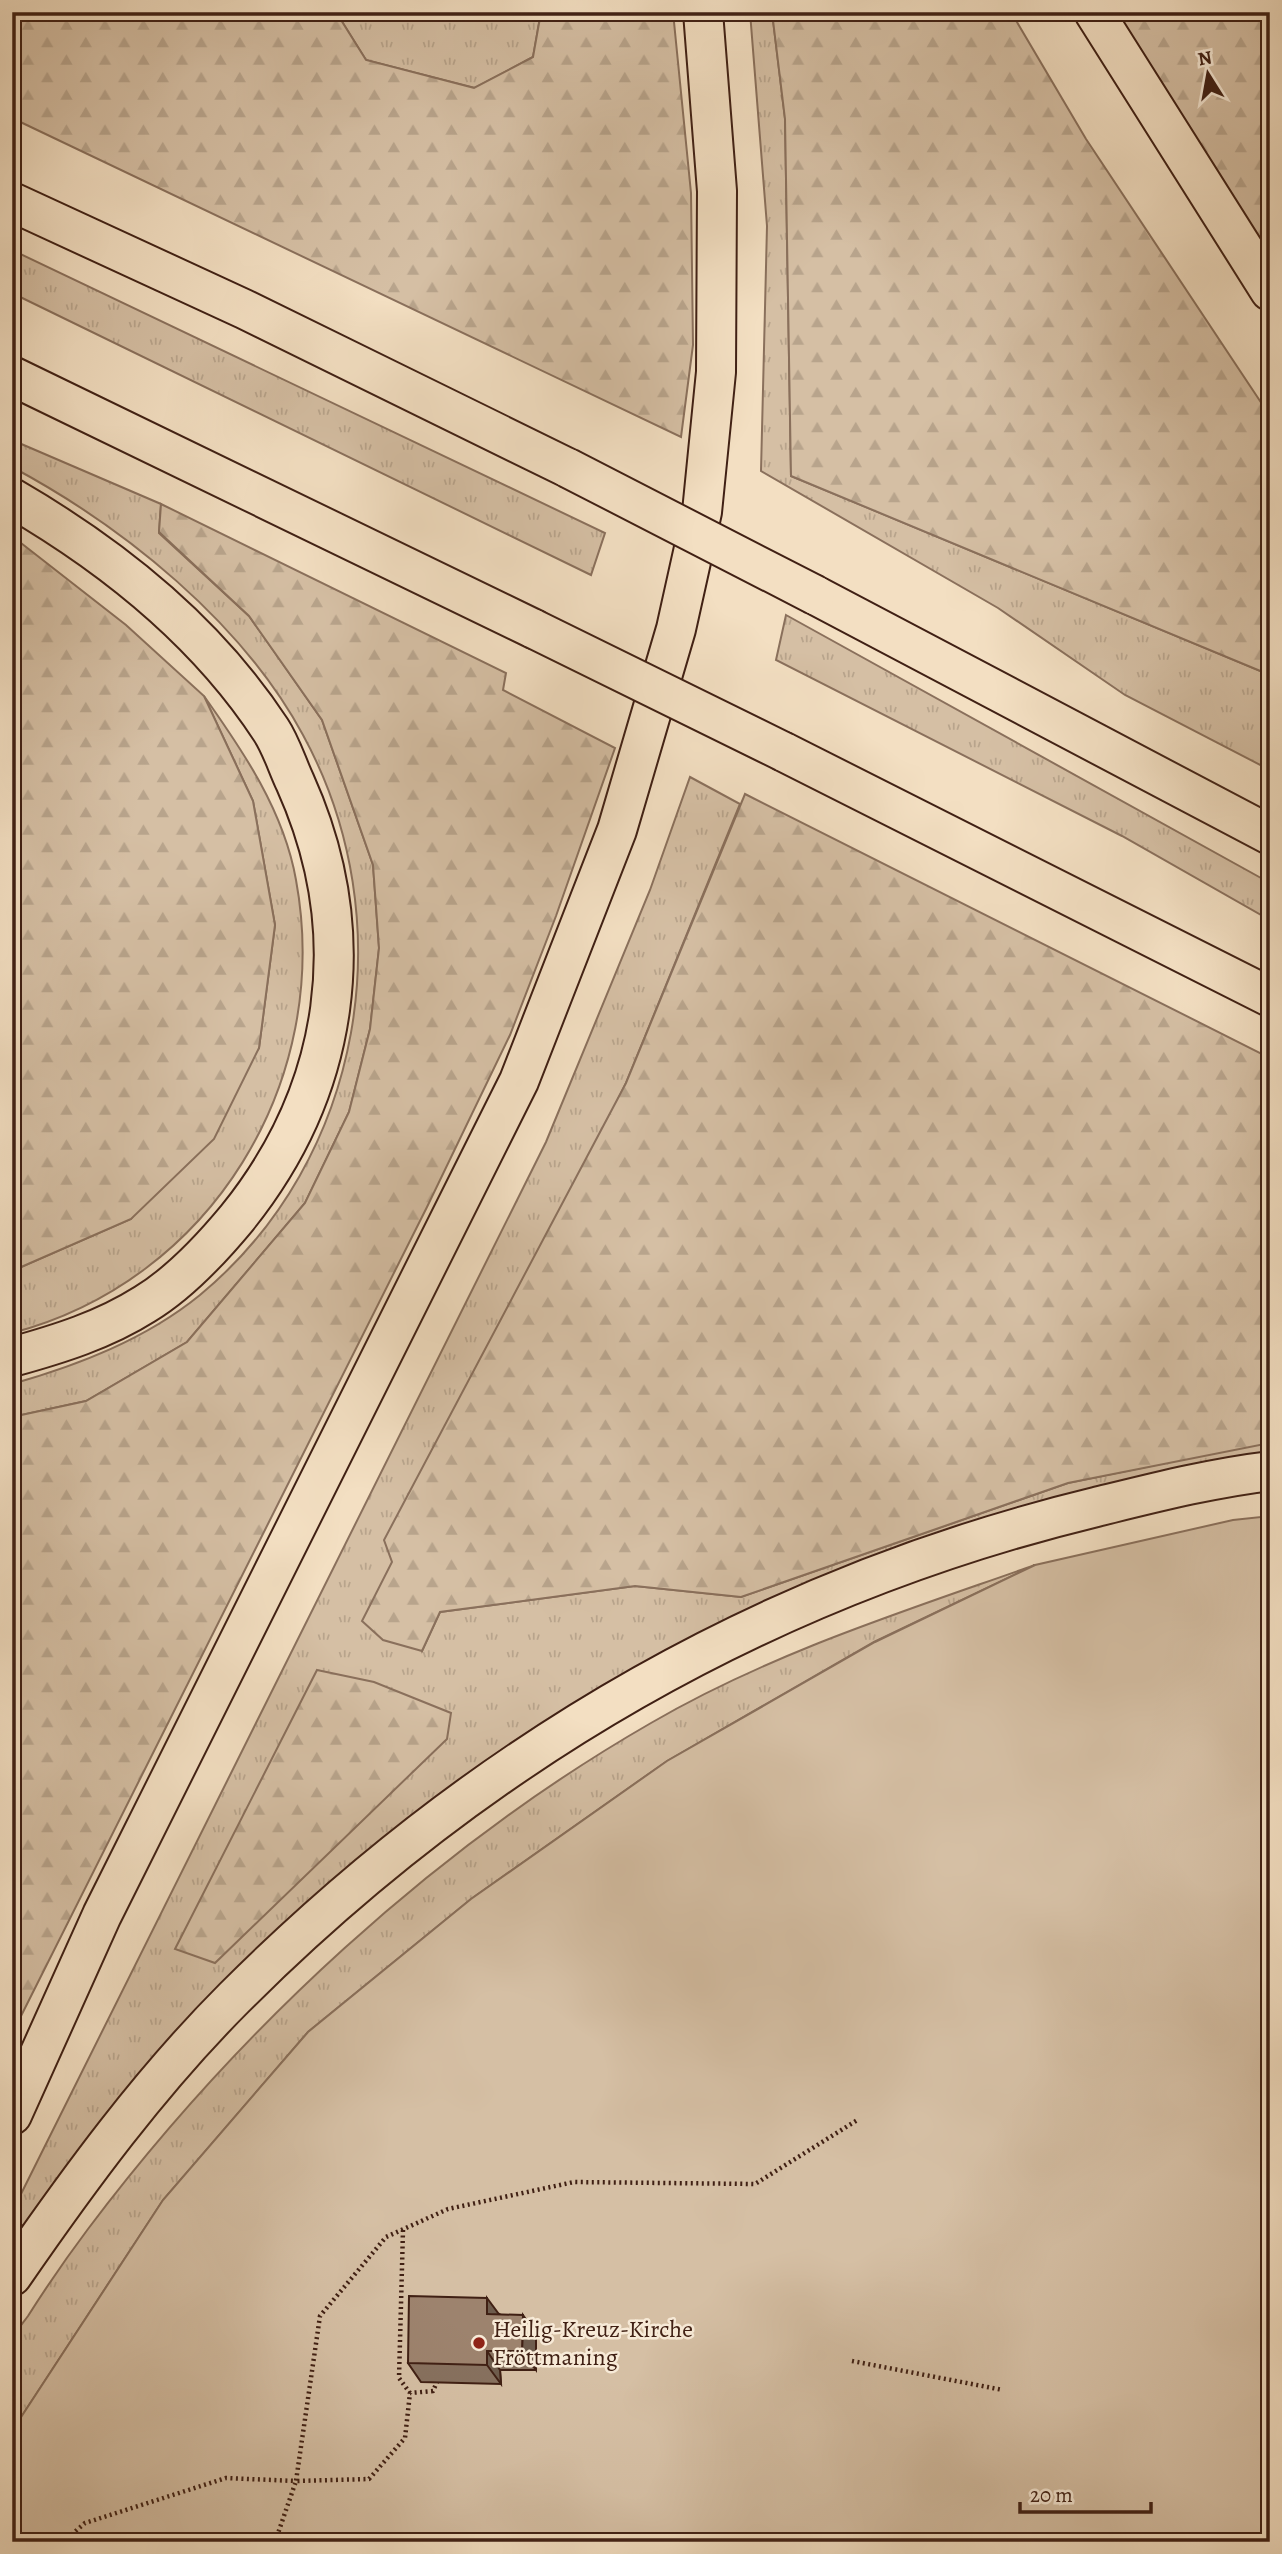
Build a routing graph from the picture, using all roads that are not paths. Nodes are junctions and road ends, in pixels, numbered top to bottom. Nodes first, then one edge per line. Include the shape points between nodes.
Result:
1 (703, 12) edge
2 (1094, 12) edge
3 (12, 202) edge
4 (1270, 290) edge
5 (12, 376) edge
6 (12, 498) edge
7 (1270, 835) edge
8 (1270, 997) edge
9 (12, 1357) edge
10 (1270, 1471) edge
11 (12, 2115) edge
12 (12, 2276) edge

1 - 11 highway via 717,191 716,372 703,499 676,629 617,830 519,1081 102,1915
2 - 4 highway
3 - 7 highway, bridge via 244,309 568,468
5 - 8 highway, bridge via 784,752
6 - 9 highway via 121,571 184,624 272,732 310,817 325,872 333,935 332,993 324,1050 296,1127 262,1186 215,1245 146,1303 77,1338
10 - 12 highway via 1160,1491 942,1549 824,1594 714,1646 590,1714 409,1842 233,1999 146,2095

